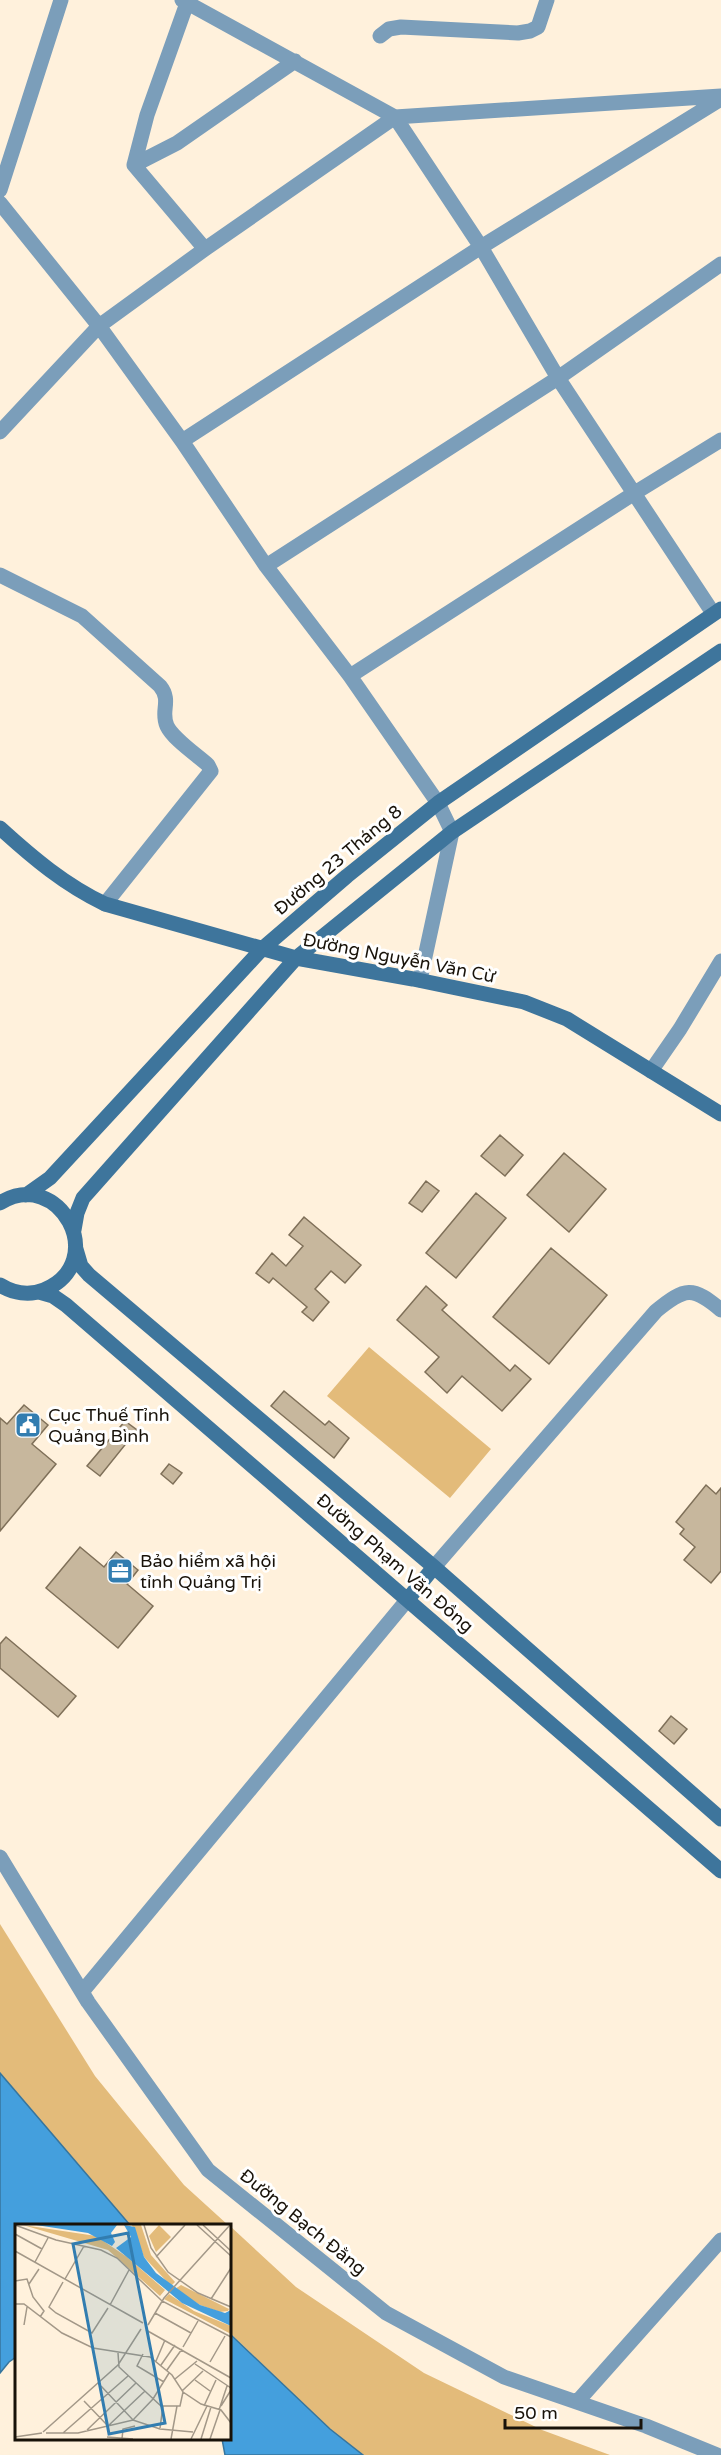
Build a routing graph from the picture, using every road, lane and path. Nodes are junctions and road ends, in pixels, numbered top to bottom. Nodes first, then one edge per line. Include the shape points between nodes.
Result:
1 (61, 0) edge
2 (547, 0) edge
3 (185, 2) edge
4 (380, 36) dead end
5 (295, 61) junction
6 (721, 98) edge
7 (395, 117) junction
8 (134, 165) junction
9 (0, 190) edge
10 (0, 203) edge
11 (481, 247) junction
12 (205, 249) junction
13 (721, 264) edge
14 (99, 326) junction
15 (558, 378) junction
16 (0, 432) edge
17 (721, 440) edge
18 (182, 441) junction
19 (633, 494) junction
20 (266, 566) junction
21 (0, 575) edge
22 (717, 611) edge
23 (721, 651) edge
24 (350, 676) junction
25 (438, 803) junction
26 (0, 828) edge
27 (452, 832) junction
28 (105, 904) junction
29 (262, 949) junction
30 (296, 958) junction
31 (721, 961) edge
32 (420, 980) junction
33 (651, 1071) junction
34 (721, 1114) edge
35 (0, 1192) edge
36 (21, 1196) junction
37 (0, 1203) edge
38 (74, 1230) junction
39 (76, 1249) junction
40 (0, 1285) edge
41 (17, 1292) junction
42 (39, 1292) junction
43 (0, 1297) edge
44 (721, 1310) edge
45 (434, 1567) junction
46 (408, 1599) junction
47 (721, 1819) edge
48 (0, 1857) edge
49 (721, 1871) edge
50 (82, 1992) junction
51 (721, 2240) edge
52 (577, 2402) junction
53 (717, 2455) edge

1 - 9 street
2 - 4 street via 538,27 530,31 401,27
3 - 5 street
3 - 8 street
5 - 7 street
5 - 8 street via 177,143
6 - 7 street
6 - 11 street
7 - 11 street
7 - 12 street
8 - 12 street
10 - 14 street
11 - 15 street
11 - 18 street
12 - 14 street
13 - 15 street
14 - 16 street
14 - 18 street
15 - 19 street
15 - 20 street
17 - 19 street
18 - 20 street
19 - 22 street
19 - 24 street
20 - 24 street
21 - 28 street via 82,616 160,686 167,694 166,725 211,771
22 - 25 street, Đường 23 Tháng 8
23 - 27 street
24 - 25 street
25 - 27 street
25 - 29 street, Đường 23 Tháng 8
26 - 28 street, Đường Nguyễn Văn Cừ via 78,891
27 - 30 street
27 - 32 street
28 - 29 street, Đường Nguyễn Văn Cừ
29 - 30 street, Đường Nguyễn Văn Cừ
29 - 36 street, Đường 23 Tháng 8 via 51,1178
30 - 32 street, Đường Nguyễn Văn Cừ
30 - 38 street via 83,1198
31 - 33 street
32 - 33 street, Đường Nguyễn Văn Cừ via 524,1002 567,1019
33 - 34 street, Đường Nguyễn Văn Cừ
35 - 36 street
36 - 37 street, Đường 23 Tháng 8
36 - 38 street via 38,1196 52,1202 63,1211
38 - 39 street
39 - 42 street via 64,1277
39 - 45 street, Đường Phạm Văn Đồng via 81,1266 89,1275
40 - 41 street
41 - 42 street
41 - 43 street
42 - 46 street, Đường Phạm Văn Đồng via 66,1305
44 - 45 street via 704,1295 692,1292 682,1293 656,1311
45 - 46 street
45 - 47 street, Đường Phạm Văn Đồng
46 - 49 street, Đường Phạm Văn Đồng
46 - 50 street
48 - 50 street, Đường Bạch Đằng
50 - 52 street, Đường Bạch Đằng via 207,2170 386,2313 504,2377
51 - 52 street
52 - 53 street, Đường Bạch Đằng

